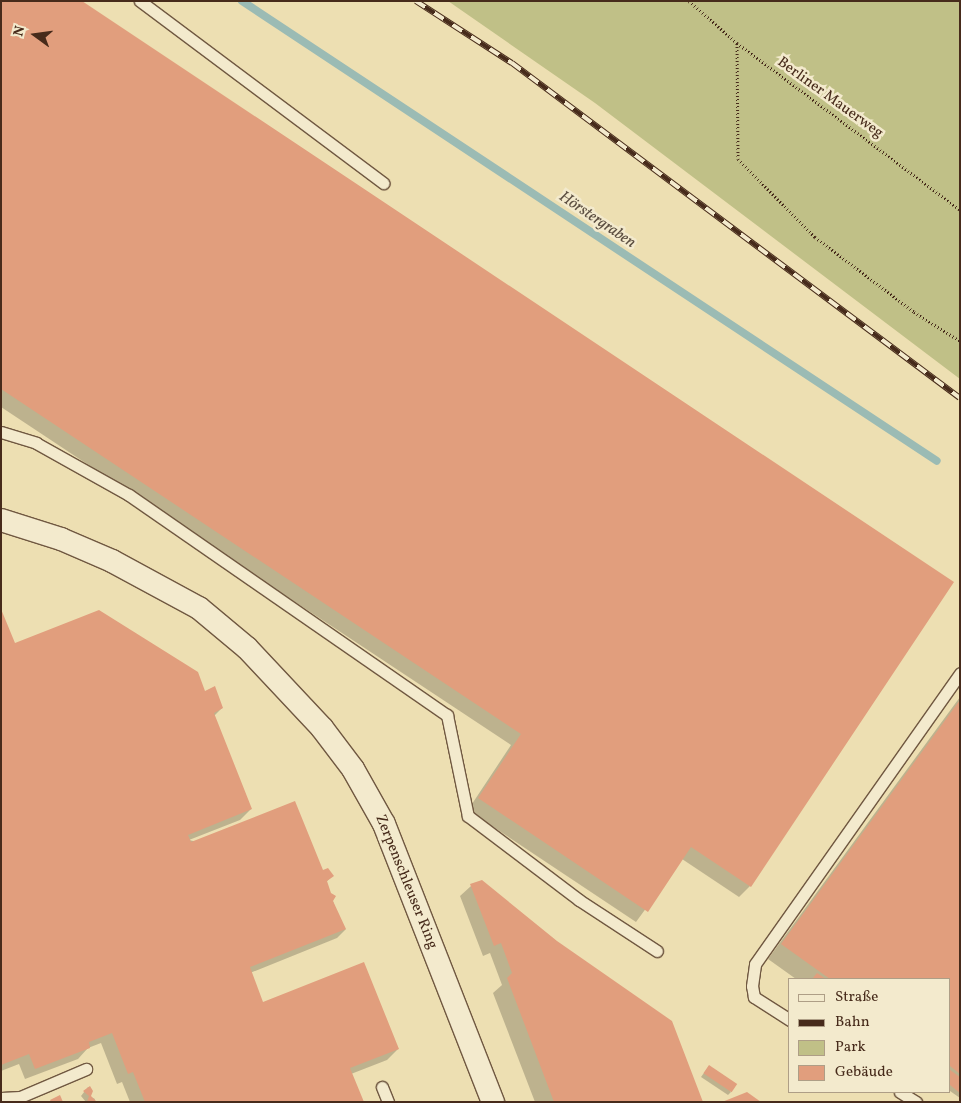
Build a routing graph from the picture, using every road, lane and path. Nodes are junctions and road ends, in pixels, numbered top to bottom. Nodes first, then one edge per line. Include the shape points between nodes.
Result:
1 (140, 1) edge
2 (689, 1) edge
3 (737, 43) junction
4 (383, 183) dead end
5 (960, 210) edge
6 (960, 341) edge
7 (1, 432) edge
8 (1, 520) edge
9 (960, 673) edge
10 (657, 951) dead end
11 (788, 1019) edge
12 (86, 1069) dead end
13 (382, 1087) dead end
14 (902, 1093) edge
15 (1, 1098) edge
16 (388, 1102) edge
17 (493, 1102) edge
18 (916, 1102) edge

1 - 4 lane
2 - 3 path, Berliner Mauerweg
3 - 5 path, Berliner Mauerweg
3 - 6 path via 738,159 814,237 914,312
7 - 10 lane via 36,443 129,495 447,715 468,816 579,900
8 - 17 street, Zerpenschleuser Ring via 61,539 112,561 199,608 247,648 322,728 353,769 384,824
9 - 11 lane via 755,964 754,997
12 - 15 lane via 20,1097
13 - 16 lane
14 - 18 lane

